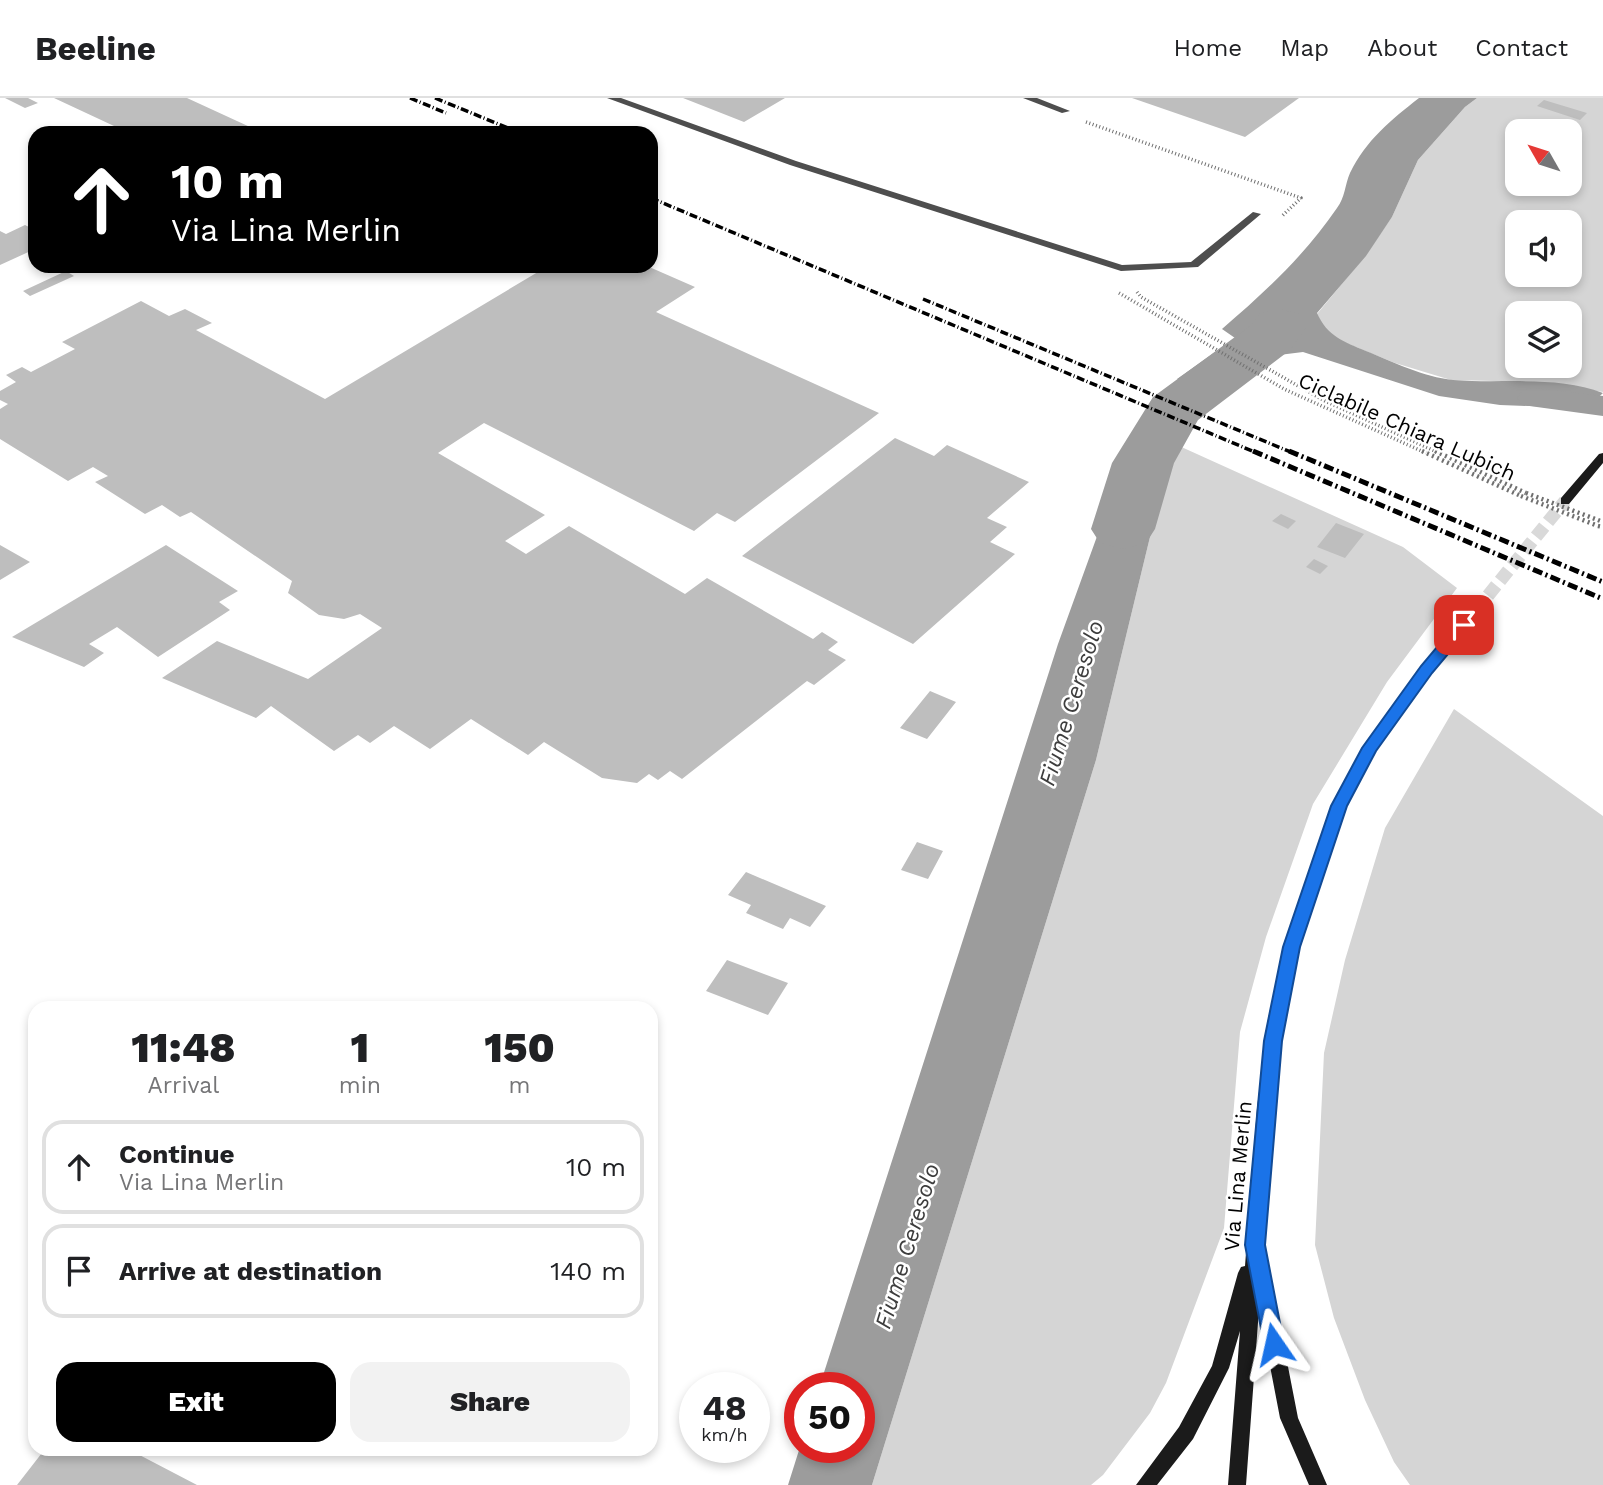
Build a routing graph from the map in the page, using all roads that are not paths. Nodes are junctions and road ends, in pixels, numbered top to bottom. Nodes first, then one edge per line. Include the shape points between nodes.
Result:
1 (612, 98) edge
2 (1028, 98) edge
3 (1065, 111) road end
4 (1256, 214) dead end
5 (1603, 456) edge
6 (1565, 501) tunnel mouth
7 (1464, 625) tunnel mouth
8 (1255, 1245) junction
9 (1145, 1485) edge
10 (1237, 1485) edge
11 (1318, 1485) edge

1 - 4 lane via 793,163 1121,268 1194,265
2 - 3 lane
5 - 6 main road
7 - 8 main road, Via Lina Merlin via 1370,748 1339,806 1313,877 1276,1019
8 - 9 main road via 1220,1368 1186,1433
8 - 10 main road, Via Lina Merlin
8 - 11 main road via 1289,1418

